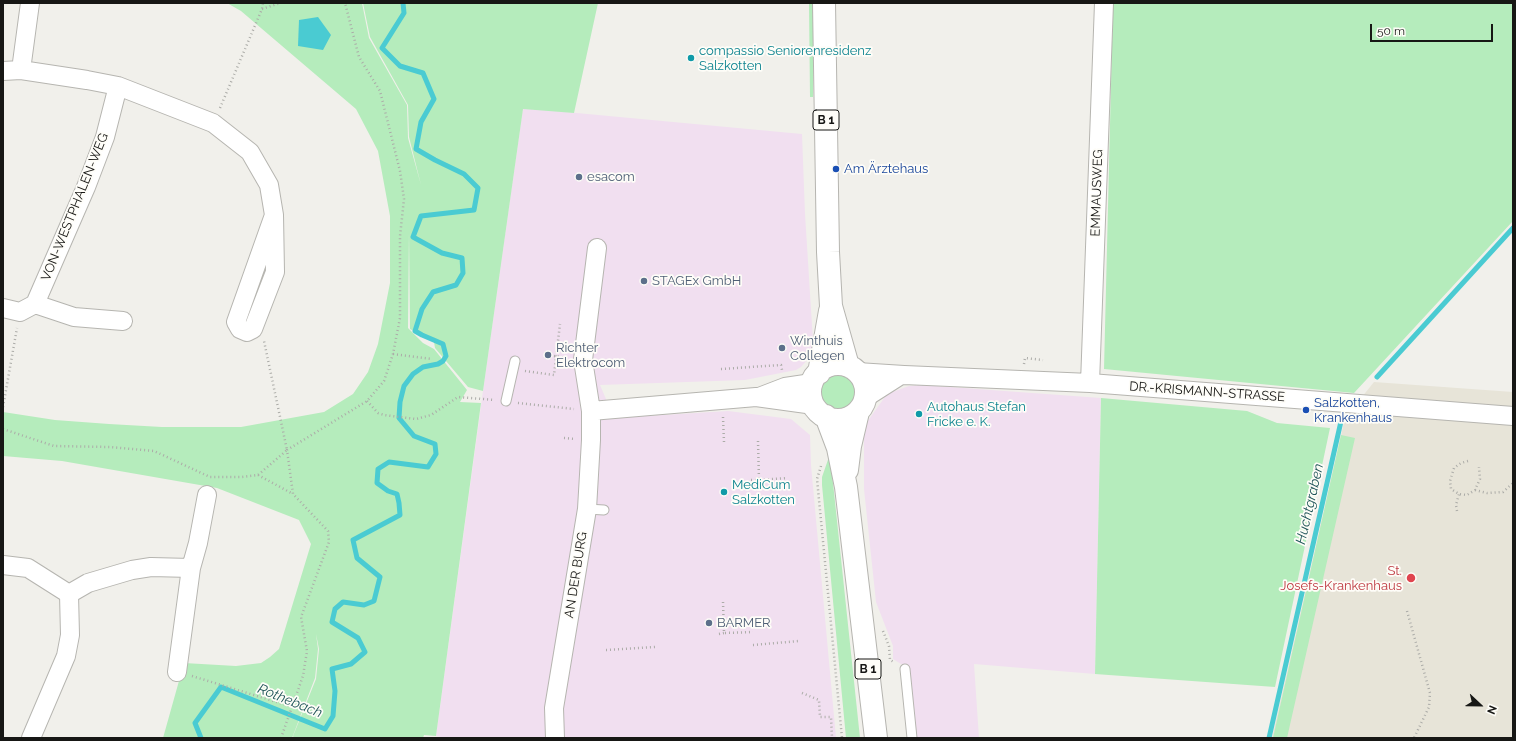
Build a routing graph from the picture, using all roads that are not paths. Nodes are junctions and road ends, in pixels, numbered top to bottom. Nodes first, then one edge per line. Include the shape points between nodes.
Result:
1 (30, 3) edge
2 (824, 3) edge
3 (1104, 3) edge
4 (3, 70) edge
5 (21, 70) junction
6 (118, 86) junction
7 (597, 248) dead end
8 (831, 306) junction
9 (19, 308) edge
10 (258, 318) road end
11 (123, 321) dead end
12 (515, 361) dead end
13 (853, 369) junction
14 (901, 375) junction
15 (1090, 383) junction
16 (818, 394) junction
17 (506, 401) road end
18 (862, 405) junction
19 (592, 411) junction
20 (1513, 416) edge
21 (846, 487) junction
22 (207, 495) dead end
23 (3, 565) edge
24 (191, 568) junction
25 (69, 594) junction
26 (905, 669) road end
27 (177, 672) road end
28 (31, 738) edge
29 (555, 738) edge
30 (876, 738) edge
31 (912, 738) edge

1 - 5 street
2 - 8 main road, B 1
3 - 15 street, EMMAUSWEG
4 - 5 street
5 - 6 street
6 - 9 street, VON-WESTPHALEN-WEG via 105,137 86,187
6 - 10 street via 213,124 250,152 270,185 274,214 236,322 240,329 247,332 254,329
7 - 19 street, AN DER BURG via 584,360
8 - 13 main road, B 1
8 - 16 main road, B 1
9 - 11 street via 74,317
12 - 17 lane
13 - 14 street, DR.-KRISMANN-STRASSE
13 - 16 main road via 840,364 825,368
13 - 18 main road, B 1 via 862,377 865,384
14 - 15 street, DR.-KRISMANN-STRASSE
14 - 18 street
15 - 20 street, DR.-KRISMANN-STRASSE
16 - 18 main road via 834,419 851,417
16 - 19 street via 785,387 759,396
16 - 21 main road, B 1 via 838,448
18 - 21 main road, B 1 via 850,446
19 - 29 street, AN DER BURG via 591,440 596,510 554,708
21 - 30 main road, B 1
22 - 24 street
23 - 25 street via 28,568
24 - 25 street via 151,567 132,570 88,583
24 - 27 street
25 - 28 street via 70,635 66,656
26 - 31 lane

